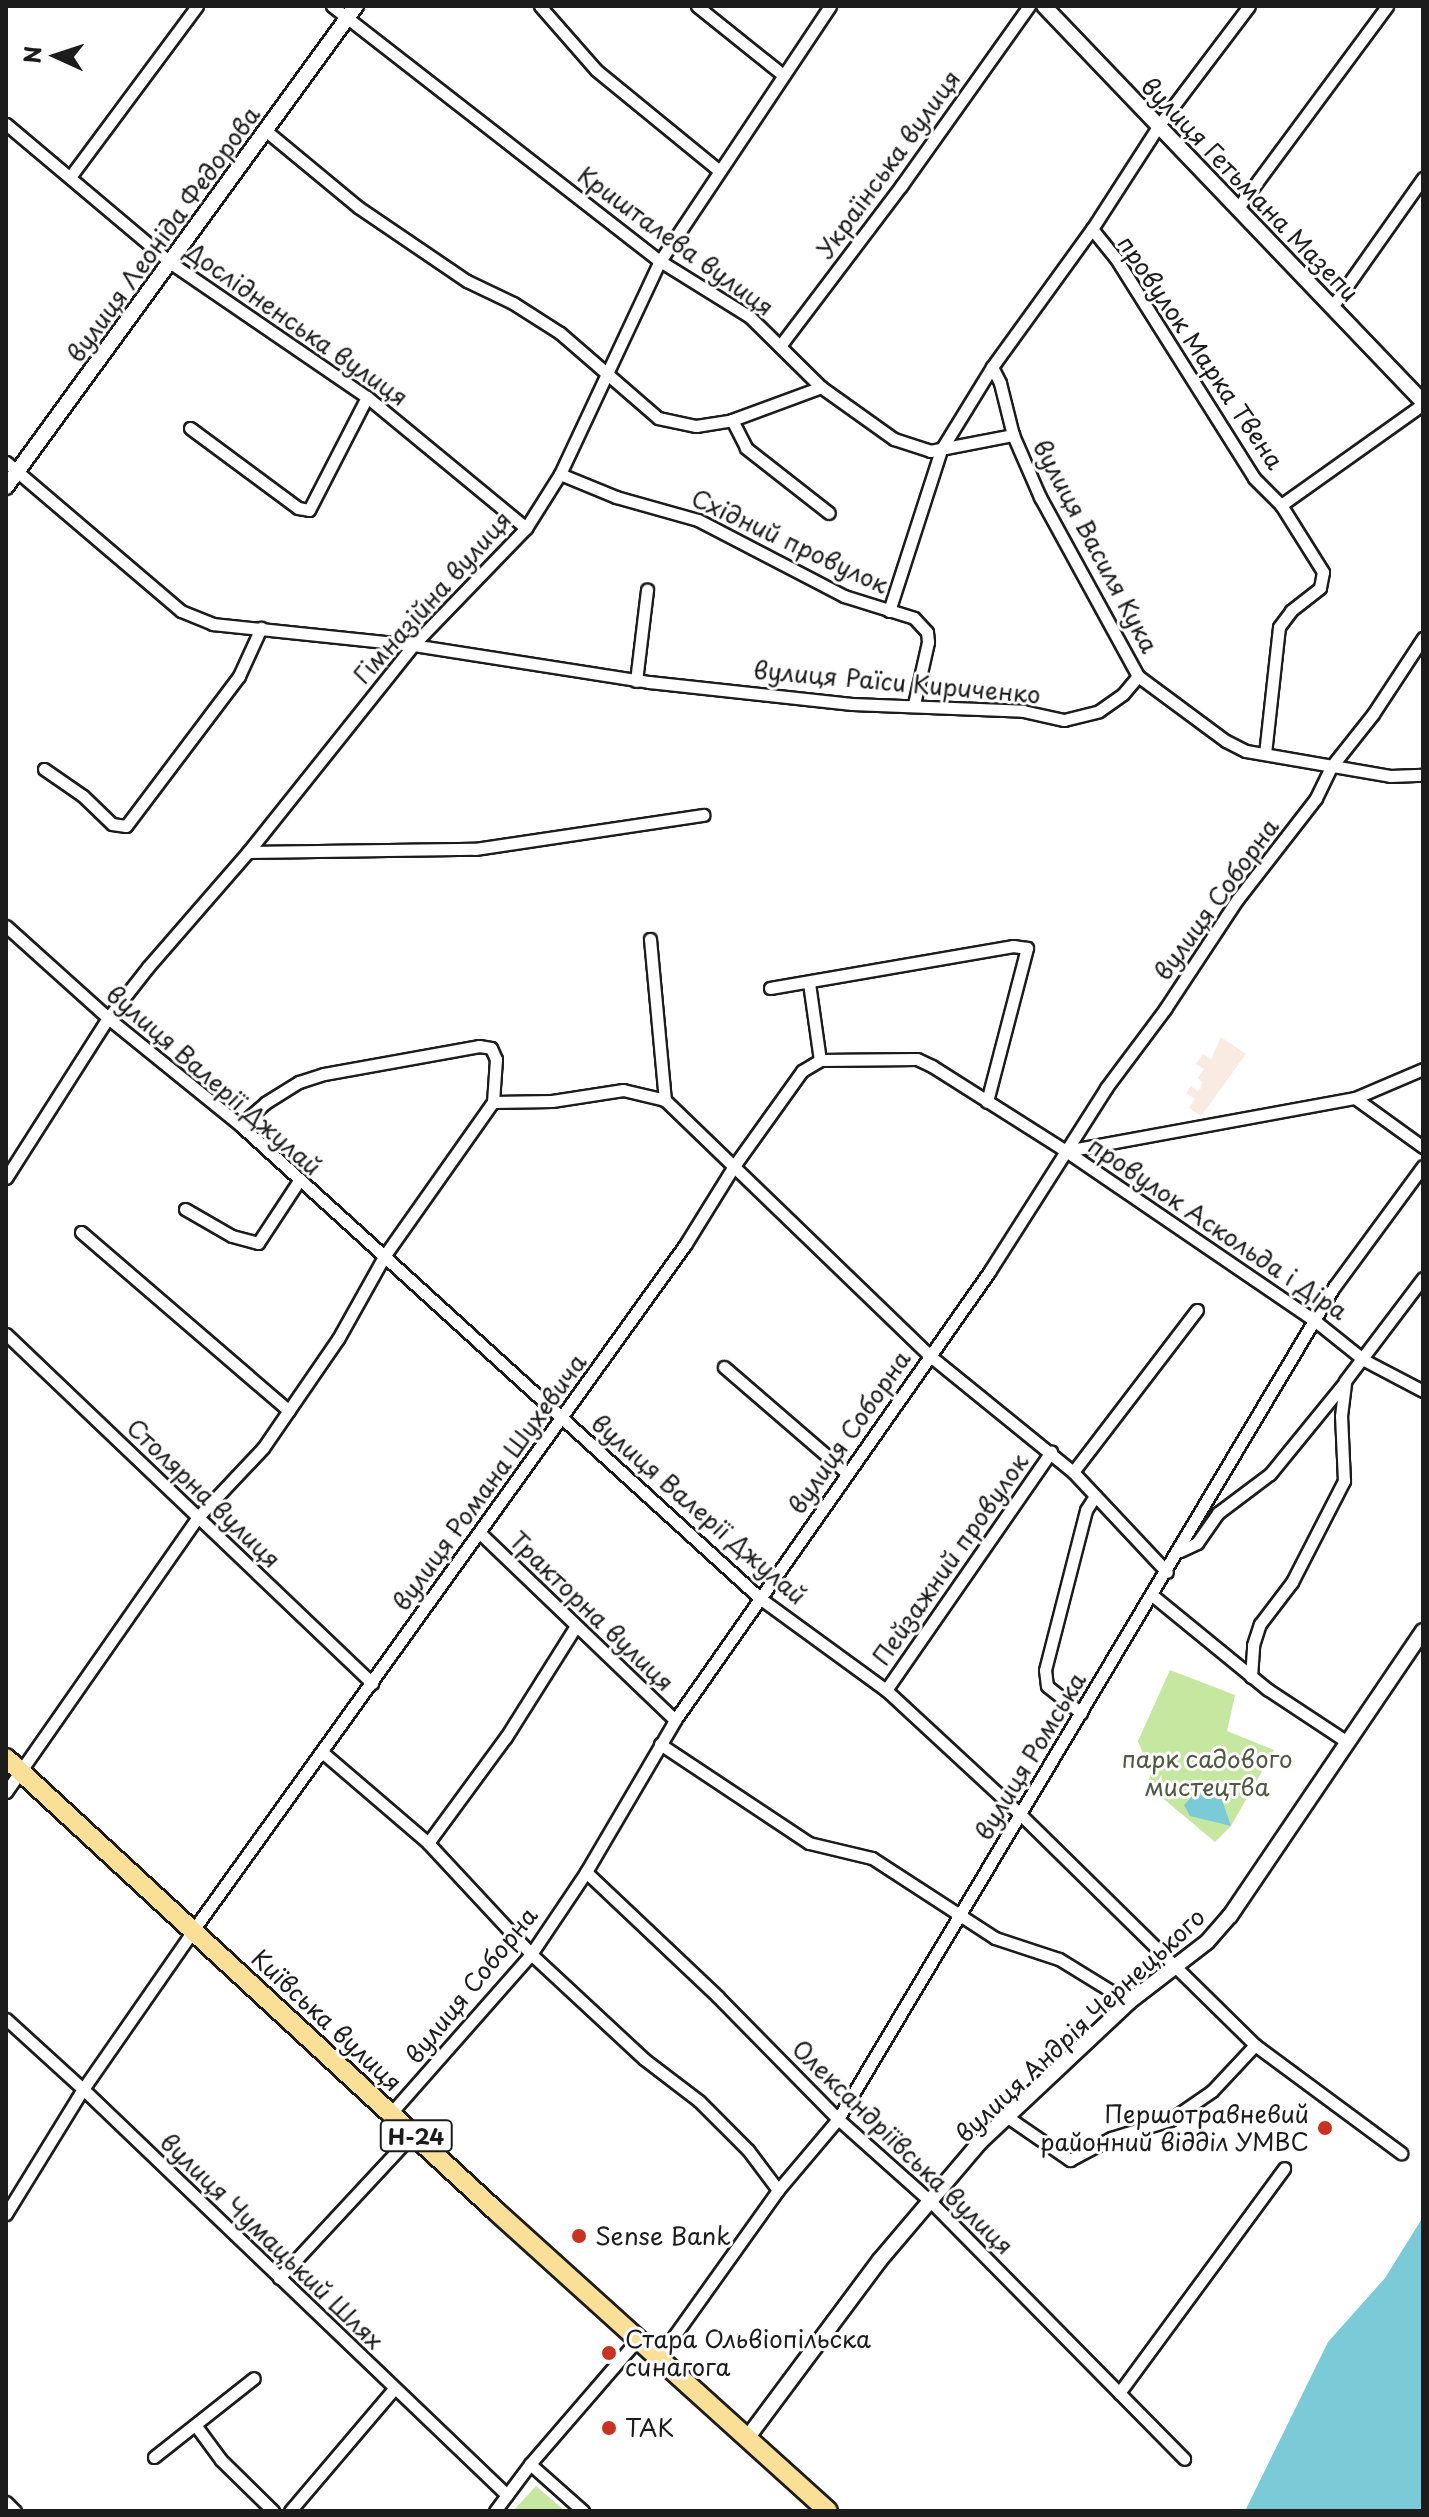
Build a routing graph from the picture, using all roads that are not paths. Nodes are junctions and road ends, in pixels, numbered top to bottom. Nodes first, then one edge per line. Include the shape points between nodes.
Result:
1 (197, 6) edge
2 (332, 6) edge
3 (356, 6) edge
4 (540, 6) edge
5 (697, 6) edge
6 (830, 6) edge
7 (1029, 6) edge
8 (1044, 6) edge
9 (1249, 6) edge
10 (1387, 6) edge
11 (347, 19) junction
12 (783, 75) junction
13 (6, 124) edge
14 (1159, 125) junction
15 (265, 130) junction
16 (718, 170) junction
17 (70, 177) junction
18 (1423, 178) edge
19 (1237, 209) junction
20 (1092, 229) junction
21 (660, 261) junction
22 (171, 263) junction
23 (1332, 307) junction
24 (780, 346) junction
25 (992, 367) junction
26 (606, 370) junction
27 (821, 387) junction
28 (367, 397) junction
29 (1423, 403) edge
30 (732, 420) junction
31 (190, 428) dead end
32 (1013, 435) junction
33 (941, 450) junction
34 (12, 467) edge
35 (560, 474) junction
36 (6, 487) edge
37 (1281, 505) junction
38 (829, 513) dead end
39 (526, 528) junction
40 (647, 590) dead end
41 (889, 611) junction
42 (261, 628) junction
43 (1423, 638) edge
44 (413, 645) junction
45 (1138, 676) junction
46 (636, 681) junction
47 (914, 704) junction
48 (1265, 753) junction
49 (1331, 767) junction
50 (44, 769) dead end
51 (1423, 775) edge
52 (703, 815) dead end
53 (248, 852) junction
54 (6, 926) edge
55 (650, 939) dead end
56 (809, 983) junction
57 (770, 988) dead end
58 (108, 1018) junction
59 (820, 1060) junction
60 (1423, 1069) edge
61 (1355, 1098) junction
62 (665, 1100) junction
63 (493, 1102) junction
64 (987, 1102) junction
65 (240, 1125) junction
66 (1423, 1147) edge
67 (1066, 1151) junction
68 (734, 1166) junction
69 (1423, 1166) edge
70 (6, 1178) edge
71 (298, 1182) junction
72 (185, 1209) dead end
73 (81, 1232) dead end
74 (385, 1255) junction
75 (1423, 1278) edge
76 (1197, 1310) dead end
77 (1314, 1320) junction
78 (6, 1334) edge
79 (929, 1355) junction
80 (1364, 1360) junction
81 (724, 1367) dead end
82 (1345, 1381) junction
83 (1423, 1391) edge
84 (289, 1411) junction
85 (562, 1417) junction
86 (1051, 1452) junction
87 (1073, 1472) junction
88 (847, 1473) junction
89 (1095, 1496) junction
90 (197, 1518) junction
91 (480, 1533) junction
92 (1175, 1553) junction
93 (1167, 1572) junction
94 (1152, 1595) junction
95 (761, 1599) junction
96 (576, 1626) junction
97 (1423, 1631) edge
98 (1251, 1677) junction
99 (372, 1683) junction
100 (886, 1690) junction
101 (1081, 1713) junction
102 (675, 1720) junction
103 (1346, 1741) junction
104 (660, 1744) junction
105 (322, 1752) junction
106 (6, 1758) edge
107 (21, 1772) junction
108 (6, 1792) edge
109 (1020, 1814) junction
110 (428, 1843) junction
111 (586, 1872) junction
112 (959, 1916) junction
113 (194, 1929) junction
114 (531, 1954) junction
115 (1173, 1966) junction
116 (1129, 2002) junction
117 (6, 2019) edge
118 (1255, 2045) junction
119 (83, 2089) junction
120 (391, 2113) junction
121 (1006, 2116) junction
122 (838, 2119) junction
123 (413, 2134) junction
124 (1401, 2153) dead end
125 (1284, 2168) dead end
126 (778, 2190) junction
127 (930, 2201) junction
128 (6, 2214) edge
129 (279, 2278) junction
130 (638, 2339) junction
131 (659, 2357) junction
132 (254, 2378) dead end
133 (394, 2389) junction
134 (1119, 2393) junction
135 (196, 2426) junction
136 (748, 2437) junction
137 (154, 2457) dead end
138 (1184, 2459) dead end
139 (530, 2464) junction
140 (507, 2495) junction
141 (6, 2502) edge
142 (15, 2511) edge
143 (273, 2511) edge
144 (290, 2511) edge
145 (495, 2511) edge
146 (583, 2511) edge
147 (828, 2511) edge

1 - 17 street
2 - 11 street, Кришталева вулиця
3 - 11 street, вулиця Леоніда Федорова
4 - 16 street via 596,70
5 - 12 street
6 - 12 street, Гімназійна вулиця
7 - 24 street, Українська вулиця
8 - 14 street, вулиця Гетьмана Мазепи
9 - 14 street
10 - 19 street
11 - 15 street, вулиця Леоніда Федорова
11 - 21 street, Кришталева вулиця
12 - 16 street, Гімназійна вулиця
13 - 17 street, Дослідненська вулиця
14 - 19 street, вулиця Гетьмана Мазепи
14 - 20 street
15 - 22 street, вулиця Леоніда Федорова
15 - 26 street via 358,207 467,281 560,333
16 - 21 street, Гімназійна вулиця
17 - 22 street, Дослідненська вулиця
18 - 23 street
19 - 23 street, вулиця Гетьмана Мазепи
20 - 25 street
20 - 37 street, провулок Марка Твена via 1254,478
21 - 24 street, Кришталева вулиця via 750,317
21 - 26 street, Гімназійна вулиця
22 - 28 street, Дослідненська вулиця
22 - 34 street, вулиця Леоніда Федорова
23 - 29 street, вулиця Гетьмана Мазепи
24 - 27 street, Кришталева вулиця
25 - 32 street, вулиця Василя Кука
25 - 33 street
26 - 30 street via 658,418 696,426
26 - 35 street, Гімназійна вулиця
27 - 30 street
27 - 33 street, Кришталева вулиця via 894,439 923,451
28 - 31 street via 309,510 298,508
28 - 39 street, Дослідненська вулиця
29 - 37 street
30 - 38 street via 746,448
32 - 33 street, Кришталева вулиця
32 - 45 street, вулиця Василя Кука via 1040,497
33 - 41 street
34 - 36 street, вулиця Леоніда Федорова
34 - 42 street, вулиця Раїси Кириченко via 181,611 213,624
35 - 39 street, Гімназійна вулиця
35 - 41 street, Східний провулок via 616,497 698,520 844,596
37 - 48 street, провулок Марка Твена via 1324,578 1279,627
39 - 44 street, Гімназійна вулиця
40 - 46 street
41 - 47 street, Східний провулок via 914,618 927,632 928,658
42 - 44 street, вулиця Раїси Кириченко
42 - 50 street via 239,676 126,826 112,824
43 - 49 street, вулиця Соборна
44 - 46 street, вулиця Раїси Кириченко
44 - 53 street, Гімназійна вулиця
45 - 47 street, вулиця Раїси Кириченко via 1099,711 1064,720 1023,711
45 - 48 street, вулиця Василя Кука via 1226,741
46 - 47 street, вулиця Раїси Кириченко via 852,704
48 - 49 street, вулиця Василя Кука
49 - 51 street, вулиця Василя Кука
49 - 67 street, вулиця Соборна via 1316,798 1237,900
52 - 53 street via 475,849
53 - 58 street, Гімназійна вулиця
54 - 58 street, вулиця Валерії Джулай
55 - 62 street
56 - 57 street
56 - 59 street
56 - 64 street via 1013,946 1027,948
58 - 65 street, вулиця Валерії Джулай
58 - 70 street, Гімназійна вулиця
59 - 64 street via 917,1059
59 - 68 street, вулиця Романа Шухевича via 802,1071
60 - 61 street
61 - 66 street
61 - 67 street
62 - 63 street via 623,1090 552,1101
62 - 68 street
63 - 65 street via 496,1059 491,1048 479,1046 299,1082
63 - 74 street
64 - 67 street, провулок Аскольда і Діра
65 - 71 street, вулиця Валерії Джулай
67 - 77 street, провулок Аскольда і Діра
67 - 79 street, вулиця Соборна
68 - 79 street
68 - 85 street, вулиця Романа Шухевича via 685,1245
69 - 77 street, вулиця Ромська
71 - 72 street via 258,1243 232,1236
71 - 74 street, вулиця Валерії Джулай
73 - 84 street
74 - 84 street
74 - 85 street, вулиця Валерії Джулай
75 - 80 street
76 - 87 street
77 - 80 street, провулок Аскольда і Діра
77 - 92 street, вулиця Ромська
78 - 90 street, Столярна вулиця
79 - 86 street
79 - 88 street, вулиця Соборна
80 - 82 street
80 - 83 street, провулок Аскольда і Діра
81 - 88 street
82 - 92 street via 1270,1474 1218,1513 1197,1543
82 - 98 street via 1344,1481 1292,1582 1260,1624
84 - 90 street via 263,1448
85 - 91 street, вулиця Романа Шухевича
85 - 95 street, вулиця Валерії Джулай
86 - 87 street
86 - 100 street, Пейзажний провулок
87 - 89 street
88 - 95 street, вулиця Соборна
89 - 93 street
89 - 101 street via 1086,1510 1045,1670 1047,1686
90 - 99 street, Столярна вулиця
90 - 107 street
91 - 96 street, Тракторна вулиця
91 - 99 street, вулиця Романа Шухевича
92 - 93 street, вулиця Ромська
93 - 94 street, вулиця Ромська
94 - 98 street
94 - 101 street, вулиця Ромська
95 - 100 street, вулиця Валерії Джулай
95 - 102 street, вулиця Соборна
96 - 102 street, Тракторна вулиця
96 - 110 street via 506,1737
97 - 103 street, вулиця Андрія Чернецького
98 - 103 street
99 - 105 street, вулиця Романа Шухевича
100 - 109 street, вулиця Валерії Джулай
101 - 109 street, вулиця Ромська
102 - 104 street, вулиця Соборна
103 - 115 street, вулиця Андрія Чернецького via 1254,1885 1207,1942
104 - 111 street, вулиця Соборна
104 - 112 street via 809,1843 872,1858
105 - 110 street
105 - 113 street, вулиця Романа Шухевича
106 - 107 main road, Київська вулиця / Н-24
107 - 108 street
107 - 113 main road, Київська вулиця / Н-24
109 - 112 street, вулиця Ромська
109 - 115 street, вулиця Валерії Джулай
110 - 114 street
111 - 114 street, вулиця Соборна
111 - 122 street, Олександріївська вулиця
112 - 116 street via 995,1938 1059,1959
112 - 122 street, вулиця Ромська
113 - 119 street, вулиця Романа Шухевича
113 - 120 main road, Київська вулиця / Н-24
114 - 120 street, вулиця Соборна
114 - 126 street via 644,2059 699,2101 748,2150
115 - 116 street, вулиця Андрія Чернецького
115 - 118 street, вулиця Валерії Джулай
116 - 121 street, вулиця Андрія Чернецького
117 - 119 street, вулиця Чумацький Шлях
118 - 121 street via 1212,2091 1170,2120 1111,2138 1070,2160
118 - 124 street, вулиця Валерії Джулай
119 - 128 street, вулиця Романа Шухевича
119 - 129 street, вулиця Чумацький Шлях
120 - 123 main road, Київська вулиця / Н-24
121 - 127 street, вулиця Андрія Чернецького
122 - 126 street, вулиця Ромська
122 - 127 street, Олександріївська вулиця
123 - 129 street
123 - 130 main road, Київська вулиця / Н-24
125 - 134 street
126 - 131 street, вулиця Ромська
127 - 134 street, Олександріївська вулиця
127 - 136 street, вулиця Андрія Чернецького
129 - 133 street, вулиця Чумацький Шлях
130 - 131 main road, Київська вулиця / Н-24
130 - 139 street
131 - 136 main road, Київська вулиця / Н-24
132 - 135 street
133 - 140 street, вулиця Чумацький Шлях
133 - 144 street
134 - 138 street, Олександріївська вулиця
135 - 137 street
135 - 143 street via 221,2460
136 - 147 main road, Київська вулиця / Н-24
139 - 140 street
139 - 146 street
140 - 145 street
141 - 142 street

